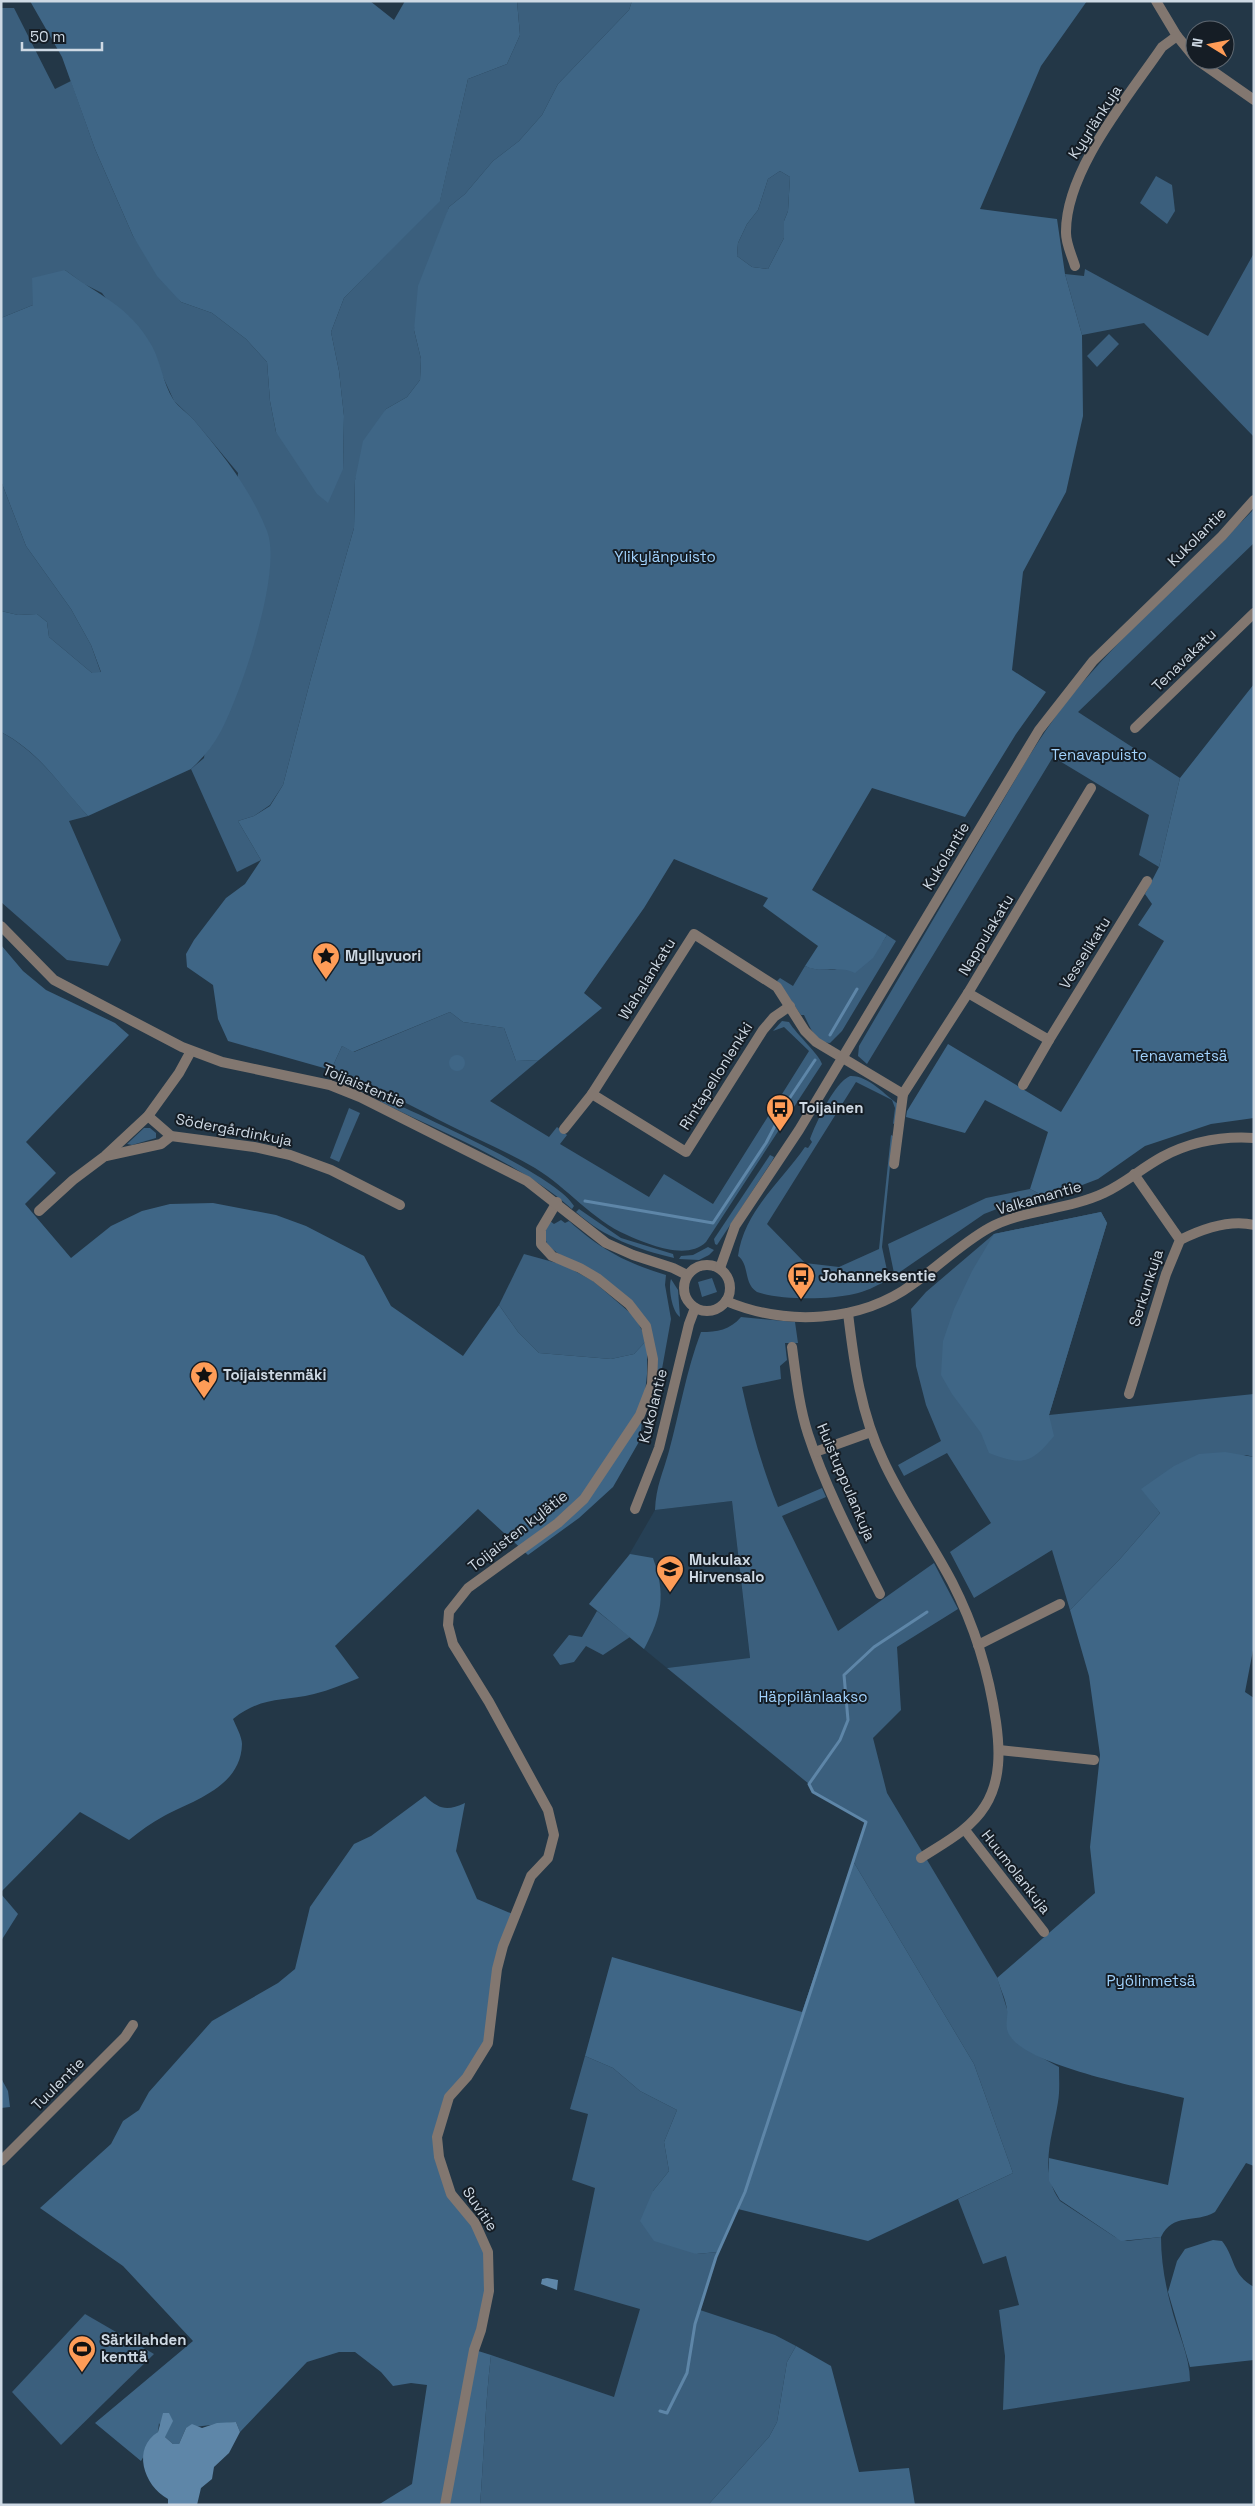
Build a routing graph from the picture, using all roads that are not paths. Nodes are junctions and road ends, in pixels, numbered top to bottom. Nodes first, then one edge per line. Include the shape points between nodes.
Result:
1 (1156, 1) edge
2 (1177, 36) junction
3 (1185, 46) edge
4 (1212, 70) edge
5 (1254, 100) edge
6 (1075, 266) dead end
7 (1254, 500) edge
8 (1254, 613) edge
9 (1135, 728) dead end
10 (1091, 788) dead end
11 (1147, 881) dead end
12 (1, 926) edge
13 (968, 993) junction
14 (790, 1006) junction
15 (1050, 1040) junction
16 (191, 1051) junction
17 (842, 1058) junction
18 (1023, 1085) dead end
19 (592, 1094) junction
20 (903, 1094) junction
21 (148, 1116) junction
22 (564, 1129) dead end
23 (171, 1136) junction
24 (1254, 1138) edge
25 (105, 1156) junction
26 (894, 1164) dead end
27 (1134, 1174) junction
28 (557, 1202) junction
29 (400, 1206) dead end
30 (39, 1211) dead end
31 (1254, 1224) edge
32 (1180, 1240) junction
33 (720, 1268) junction
34 (687, 1275) junction
35 (726, 1301) junction
36 (695, 1308) junction
37 (848, 1313) junction
38 (792, 1347) dead end
39 (1129, 1394) dead end
40 (871, 1432) junction
41 (815, 1452) junction
42 (635, 1509) dead end
43 (880, 1594) dead end
44 (1060, 1604) dead end
45 (978, 1645) junction
46 (999, 1750) junction
47 (1094, 1760) dead end
48 (965, 1830) junction
49 (921, 1858) dead end
50 (515, 1915) joint
51 (1044, 1932) dead end
52 (133, 2025) dead end
53 (1, 2161) edge
54 (445, 2505) edge

1 - 2 street
2 - 3 street
2 - 6 street, Kyyrlänkuja via 1162,47 1085,162 1066,222 1066,236
4 - 5 street
7 - 17 street, Kukolantie via 1222,536 1093,661 1044,723
8 - 9 street, Tenavakatu
10 - 13 street, Nappulakatu
11 - 15 street, Vesselikatu
12 - 16 street, Toijaistentie via 54,980
13 - 15 street
13 - 20 street, Nappulakatu
14 - 17 street, Wahalankatu via 812,1039
14 - 19 street, Rintapellonlenkki via 763,1030 686,1152
14 - 19 street, Wahalankatu via 777,987 694,934
15 - 18 street, Vesselikatu
16 - 21 street
16 - 28 street, Toijaistentie via 222,1062 330,1085 360,1097 520,1177
17 - 20 street
17 - 33 street, Kukolantie via 735,1226
19 - 22 street, Wahalankatu
20 - 26 street, Nappulakatu
21 - 23 street, Södergårdinkuja
21 - 25 street
23 - 25 street via 161,1144
23 - 29 street, Södergårdinkuja via 290,1156 331,1170
24 - 27 street, Valkamantie via 1224,1138 1193,1145 1164,1156
25 - 30 street
27 - 32 street, Serkunkuja
27 - 37 street, Valkamantie via 1106,1192 1079,1203 990,1227 893,1298
28 - 34 street, Toijaistentie via 606,1243
28 - 50 street, Toijaisten kylätie via 541,1229 541,1244 552,1256 597,1278 629,1304 646,1326 652,1358 652,1384 640,1415 584,1499 558,1523 468,1588 449,1612 448,1625 454,1644 494,1710 548,1810 554,1828 554,1842 548,1858 531,1876
31 - 32 street via 1216,1226
32 - 39 street, Serkunkuja via 1166,1274
33 - 34 street via 705,1264 694,1267
33 - 35 street via 730,1284
34 - 36 street via 684,1294
35 - 36 street via 712,1311
35 - 37 street, Valkamantie via 774,1315
36 - 42 street, Kukolantie via 659,1448
37 - 40 street via 857,1375
38 - 41 street, Huistuppulankuja via 802,1411
40 - 41 street
40 - 45 street via 895,1485 951,1581
41 - 43 street, Huistuppulankuja
44 - 45 street
45 - 46 street via 993,1702
46 - 47 street
46 - 48 street via 988,1800
48 - 49 street
48 - 51 street, Huumolankuja
50 - 54 street, Suvitie via 497,1969 488,2042 468,2077 449,2097 437,2137 439,2156 451,2194 484,2239 488,2252 489,2291 474,2350
52 - 53 street, Tuulentie via 125,2037

